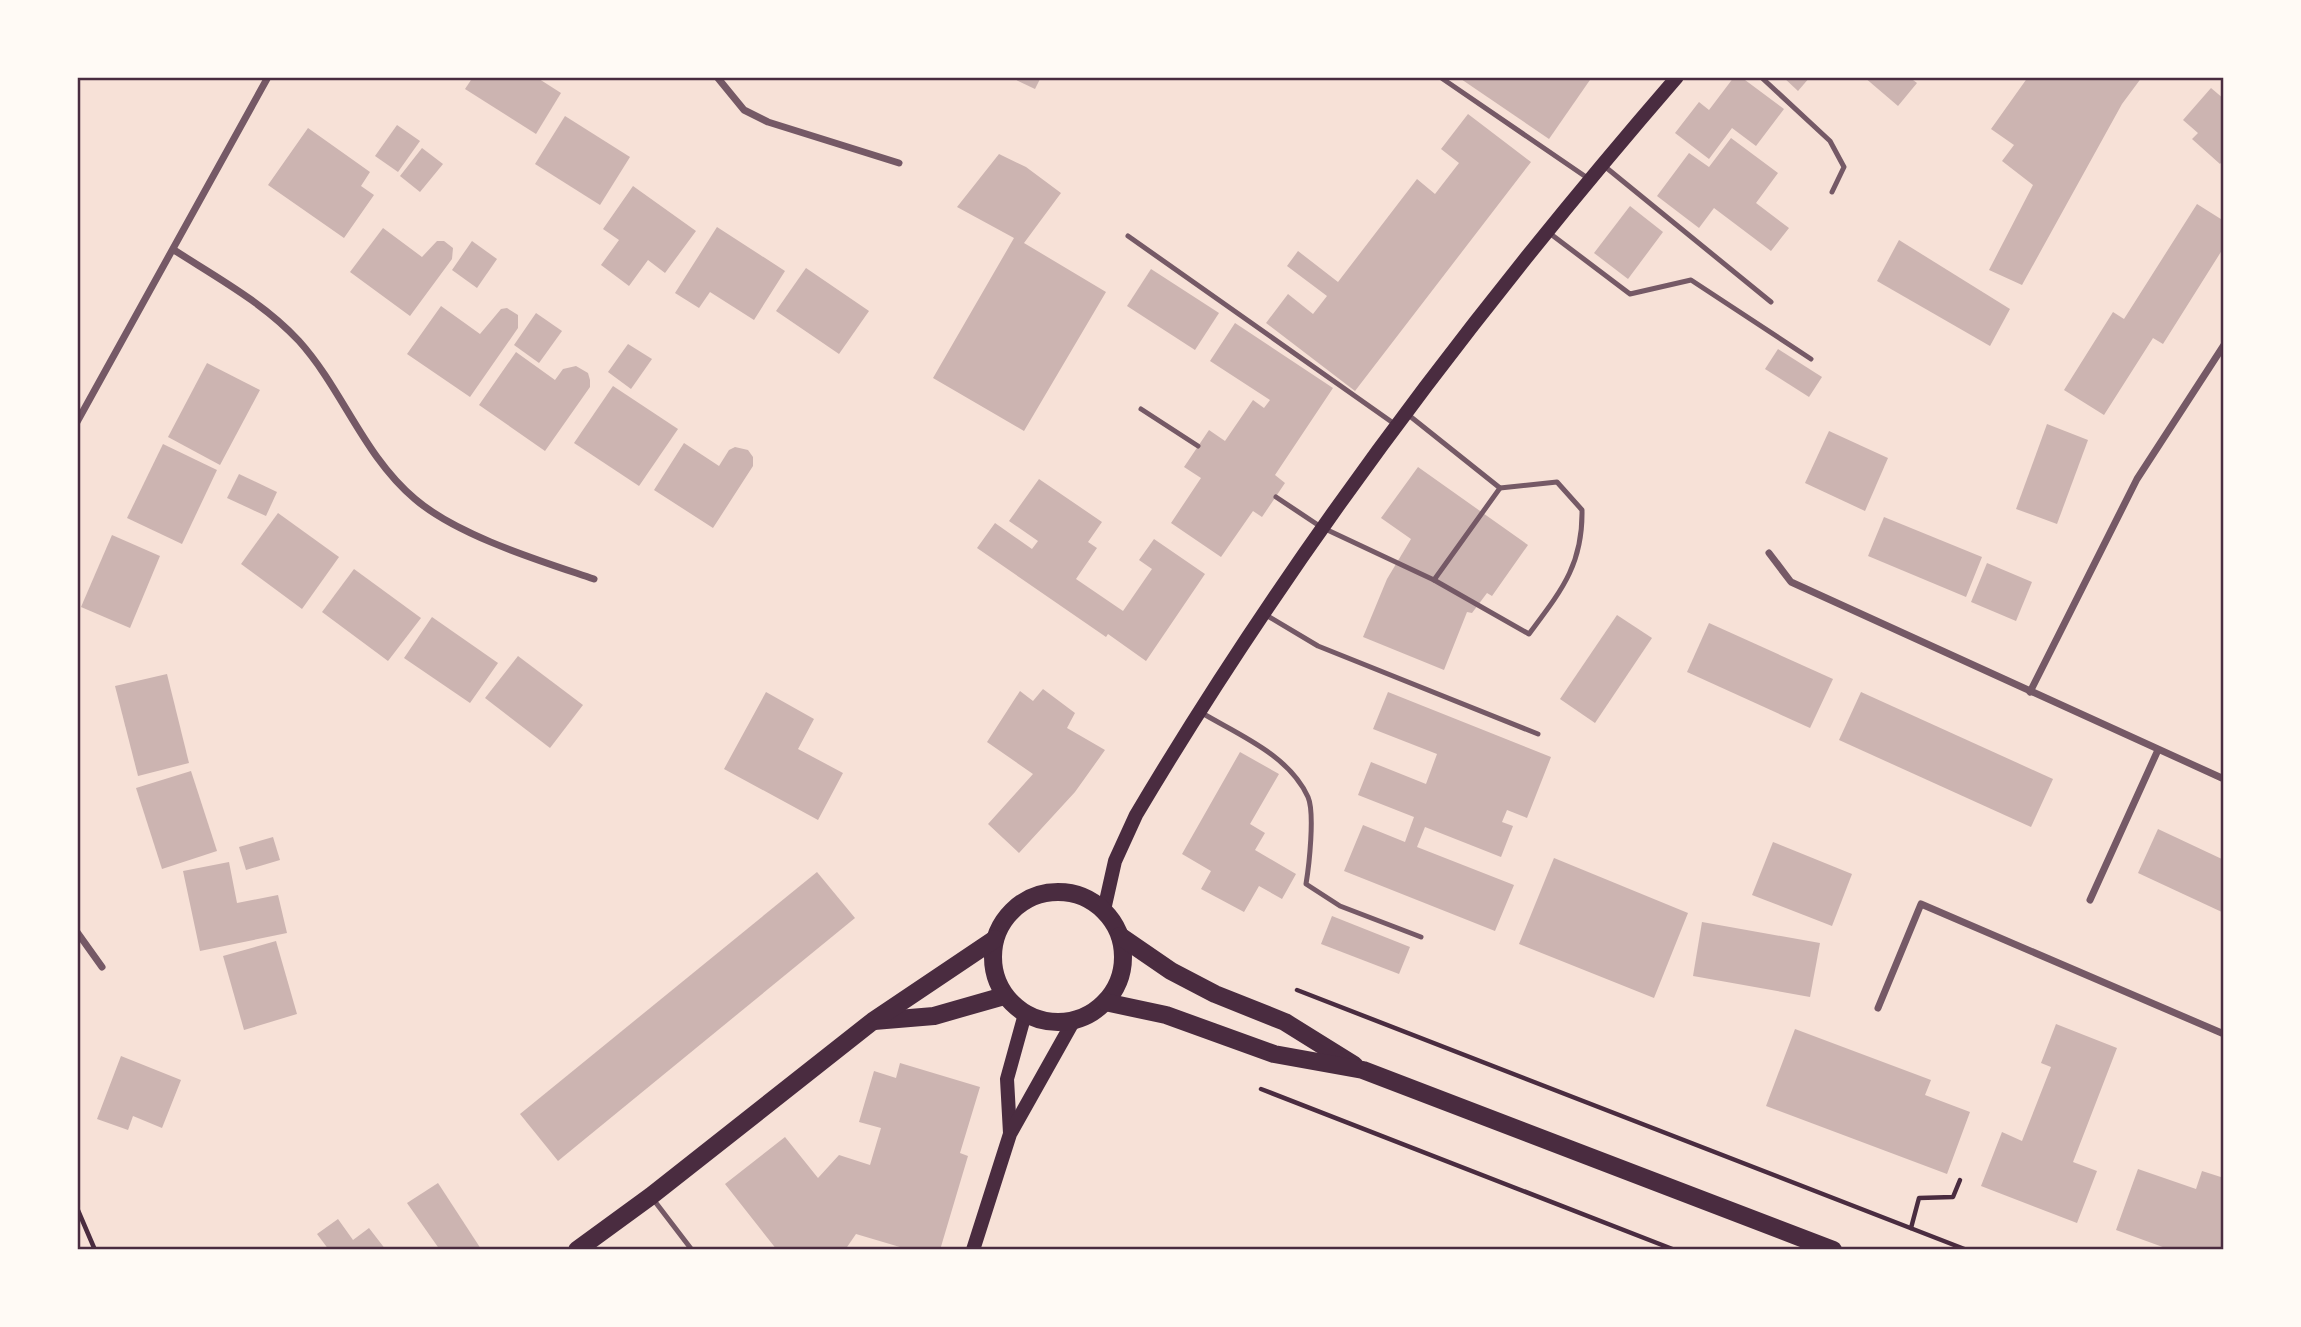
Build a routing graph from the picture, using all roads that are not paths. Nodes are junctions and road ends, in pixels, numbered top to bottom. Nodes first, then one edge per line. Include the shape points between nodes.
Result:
1 (268, 77) edge
2 (717, 77) edge
3 (1440, 77) edge
4 (1677, 77) edge
5 (1761, 77) edge
6 (899, 163) dead end
7 (1602, 164) junction
8 (1589, 179) junction
9 (1832, 192) dead end
10 (1547, 231) junction
11 (1128, 236) dead end
12 (174, 250) junction
13 (1771, 302) dead end
14 (2224, 345) edge
15 (1811, 359) dead end
16 (1141, 409) dead end
17 (1405, 412) junction
18 (77, 422) edge
19 (1396, 425) junction
20 (1198, 446) dead end
21 (1500, 488) junction
22 (1276, 497) dead end
23 (1321, 527) junction
24 (1769, 553) dead end
25 (594, 579) dead end
26 (1434, 580) junction
27 (1264, 614) junction
28 (2030, 692) junction
29 (1199, 712) junction
30 (1538, 734) dead end
31 (2158, 750) junction
32 (2224, 779) edge
33 (2090, 900) dead end
34 (1104, 910) junction
35 (77, 932) edge
36 (1120, 936) junction
37 (1421, 937) dead end
38 (995, 939) junction
39 (102, 967) dead end
40 (1004, 996) junction
41 (1105, 1002) junction
42 (1878, 1008) dead end
43 (1026, 1014) junction
44 (1074, 1020) junction
45 (873, 1021) junction
46 (2224, 1034) edge
47 (1363, 1070) junction
48 (1010, 1134) junction
49 (651, 1196) junction
50 (577, 1250) edge
51 (692, 1250) edge
52 (973, 1250) edge
53 (1833, 1250) edge

1 - 12 street
2 - 6 street via 744,110 768,122
3 - 8 lane
4 - 7 main road
5 - 9 lane via 1830,141 1844,167
7 - 8 main road
7 - 13 lane
8 - 10 main road
10 - 15 lane via 1630,293 1691,280
10 - 17 main road
11 - 19 lane
12 - 18 street
12 - 25 street via 254,301 298,340 382,468 416,501 471,533
14 - 28 street via 2137,479
16 - 20 lane
17 - 19 main road
17 - 21 lane
19 - 23 main road
21 - 26 lane
21 - 26 lane via 1557,482 1582,510 1583,540 1569,580 1530,634
22 - 23 lane
23 - 26 lane
23 - 27 main road
24 - 28 street via 1791,582
27 - 29 main road
27 - 30 lane via 1318,646
28 - 31 street
29 - 34 main road via 1136,814 1115,861
29 - 37 lane via 1285,765 1309,799 1306,884 1340,905
31 - 32 street
31 - 33 street
34 - 36 main road
34 - 38 main road via 1078,895 1048,892 1008,913
35 - 39 street
36 - 41 main road via 1122,971
36 - 47 main road via 1171,971 1286,1022
38 - 40 main road via 995,976
38 - 45 main road
40 - 43 main road
40 - 45 main road via 934,1016
41 - 44 main road
41 - 47 main road via 1166,1016 1274,1054
42 - 46 street via 1921,904
43 - 44 main road via 1043,1021
43 - 48 main road via 1007,1079
44 - 48 main road
45 - 49 main road
47 - 53 main road
48 - 52 main road
49 - 50 main road
49 - 51 lane

